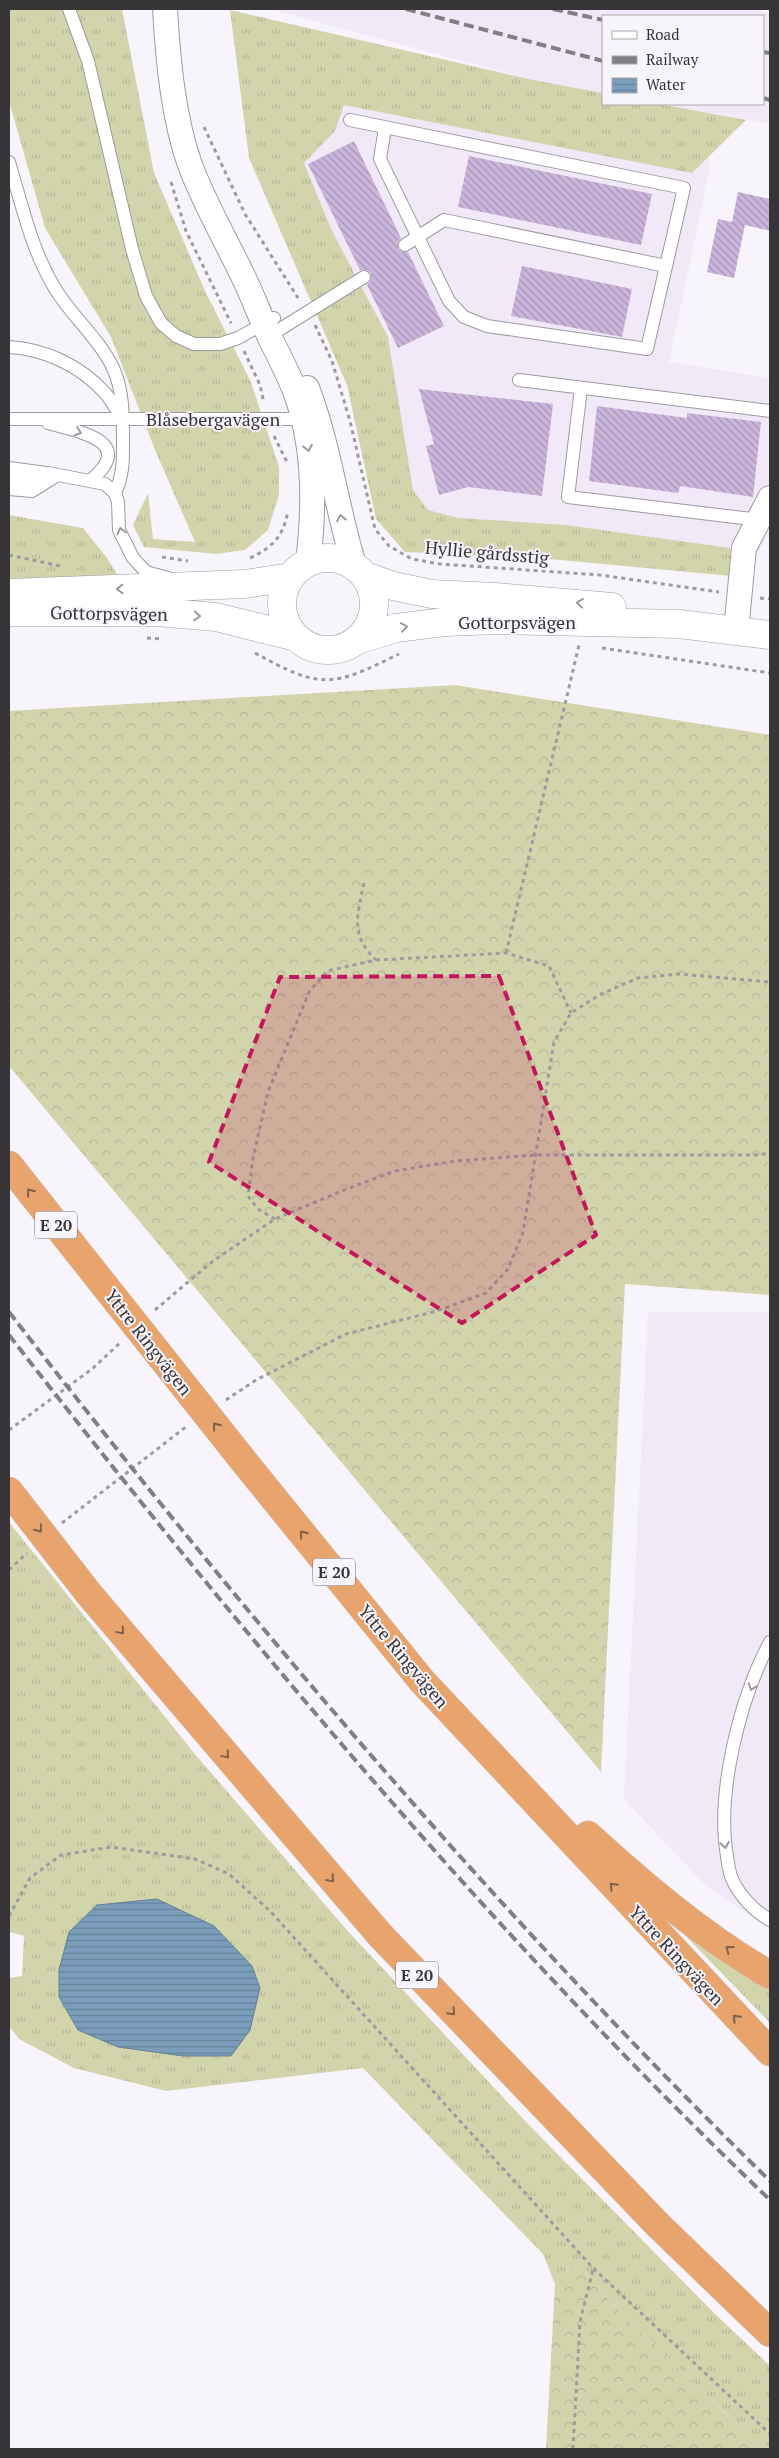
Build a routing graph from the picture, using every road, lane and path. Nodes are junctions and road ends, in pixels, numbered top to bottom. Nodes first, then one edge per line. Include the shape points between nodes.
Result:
1 (69, 9) edge
2 (165, 16) edge
3 (200, 118) dead end
4 (350, 120) dead end
5 (385, 128) junction
6 (9, 162) edge
7 (186, 231) dead end
8 (419, 238) junction
9 (405, 245) dead end
10 (666, 266) junction
11 (364, 277) dead end
12 (308, 313) junction
13 (272, 326) junction
14 (238, 338) junction
15 (9, 347) edge
16 (520, 380) dead end
17 (581, 388) junction
18 (770, 411) edge
19 (9, 419) edge
20 (31, 419) junction
21 (123, 419) junction
22 (310, 419) junction
23 (268, 420) junction
24 (9, 468) edge
25 (290, 469) dead end
26 (52, 475) junction
27 (9, 480) edge
28 (91, 480) junction
29 (9, 489) edge
30 (115, 493) junction
31 (770, 498) edge
32 (289, 506) dead end
33 (760, 520) junction
34 (9, 555) edge
35 (132, 558) junction
36 (248, 559) dead end
37 (62, 566) dead end
38 (299, 570) junction
39 (359, 570) junction
40 (196, 574) junction
41 (9, 593) edge
42 (740, 596) junction
43 (770, 599) edge
44 (9, 612) edge
45 (679, 624) junction
46 (736, 631) junction
47 (770, 635) edge
48 (296, 637) junction
49 (358, 640) junction
50 (569, 645) dead end
51 (579, 645) junction
52 (588, 646) dead end
53 (598, 648) dead end
54 (252, 651) dead end
55 (401, 653) dead end
56 (770, 673) edge
57 (364, 883) dead end
58 (506, 953) junction
59 (376, 960) junction
60 (770, 982) edge
61 (571, 1013) junction
62 (770, 1153) edge
63 (535, 1155) junction
64 (9, 1165) edge
65 (275, 1219) junction
66 (148, 1317) dead end
67 (127, 1336) dead end
68 (224, 1401) dead end
69 (192, 1423) dead end
70 (9, 1430) edge
71 (9, 1491) edge
72 (58, 1526) dead end
73 (28, 1552) dead end
74 (9, 1570) edge
75 (770, 1642) edge
76 (422, 1681) junction
77 (9, 1916) edge
78 (770, 1920) edge
79 (770, 1975) edge
80 (770, 2052) edge
81 (593, 2268) junction
82 (770, 2333) edge
83 (770, 2434) edge
84 (573, 2449) edge

1 - 14 lane via 88,60 146,296 161,323 176,336 194,344 220,344
2 - 13 street, Blåsebergavägen via 171,84 190,162 208,209
3 - 12 path, Hyllie gårdsstig via 245,214
4 - 5 lane
5 - 8 lane via 380,159
5 - 10 lane via 684,188
6 - 21 lane via 31,239 54,287 104,352 114,371
7 - 14 path
8 - 9 lane
8 - 10 lane via 444,220
8 - 10 lane via 449,301 464,317 488,326 647,349
11 - 12 lane
12 - 13 lane
12 - 42 path, Hyllie gårdsstig via 332,361 350,421 375,529 389,546 412,559 440,564 600,575
13 - 14 lane
13 - 22 street, Blåsebergavägen
14 - 23 path via 260,384
15 - 21 lane via 36,350 66,364 105,393
16 - 17 lane
17 - 18 lane
17 - 33 lane via 568,497
19 - 20 lane, Blåsebergavägen
20 - 21 lane, Blåsebergavägen
20 -> 28 lane via 92,436 103,444 108,453 108,463
21 - 23 lane, Blåsebergavägen
21 - 30 lane via 123,477
22 - 23 lane, Blåsebergavägen
22 -> 38 street, Blåsebergavägen via 312,527
39 -> 22 street, Blåsebergavägen
23 - 25 path
24 - 26 lane
26 - 27 lane via 28,481
26 - 28 lane
26 - 29 lane via 32,491
28 - 30 lane via 105,484
35 -> 30 lane via 119,530
31 - 33 street
32 - 36 path via 286,522 270,548
33 - 42 street via 744,548
34 - 37 path
35 - 40 path via 156,557
35 - 40 lane via 146,572
38 - 39 street, Gottorpsvägen via 323,558 339,559
38 - 40 street, Gottorpsvägen via 244,584
38 - 48 street via 284,591 282,609 286,624
45 -> 39 street, Gottorpsvägen via 636,610 576,602 432,594 393,586
39 - 49 street via 374,594 374,610 368,628
40 -> 41 street, Gottorpsvägen
42 - 43 path, Hyllie gårdsstig
42 - 46 street
44 -> 48 street, Gottorpsvägen via 156,612 216,617
45 - 46 street, Gottorpsvägen
49 -> 45 street, Gottorpsvägen via 396,628 445,622
46 - 47 street, Gottorpsvägen
48 - 49 street, Gottorpsvägen via 309,646 328,650 343,648
50 - 51 path
51 - 52 path
51 - 58 path
53 - 56 path
54 - 55 path via 299,675 329,681 358,674
57 - 59 path via 356,922 363,947
58 - 59 path
58 - 61 path via 548,966
59 - 65 path via 328,971 309,992 268,1092 248,1196 258,1209
60 - 61 path via 680,974 638,978 601,994
61 - 63 path via 554,1042
62 - 63 path
63 - 65 path via 455,1161 395,1171
63 - 68 path via 523,1232 508,1269 486,1293 436,1311 346,1334 256,1380
76 -> 64 highway, Yttre Ringvägen / E 20, bridge
65 - 66 path via 213,1261
67 - 70 path via 92,1369
69 - 72 path
71 -> 82 highway, E 20, bridge via 89,1594 380,1935 658,2224
73 - 74 path
75 -> 78 lane via 751,1686 733,1749 724,1797 723,1835 731,1877 742,1896
79 -> 76 highway via 745,1961 676,1910 612,1858
80 -> 76 highway, Yttre Ringvägen / E 20
77 - 81 path via 30,1878 61,1855 111,1846 195,1859 229,1874 270,1911
81 - 83 path
81 - 84 path via 580,2322

